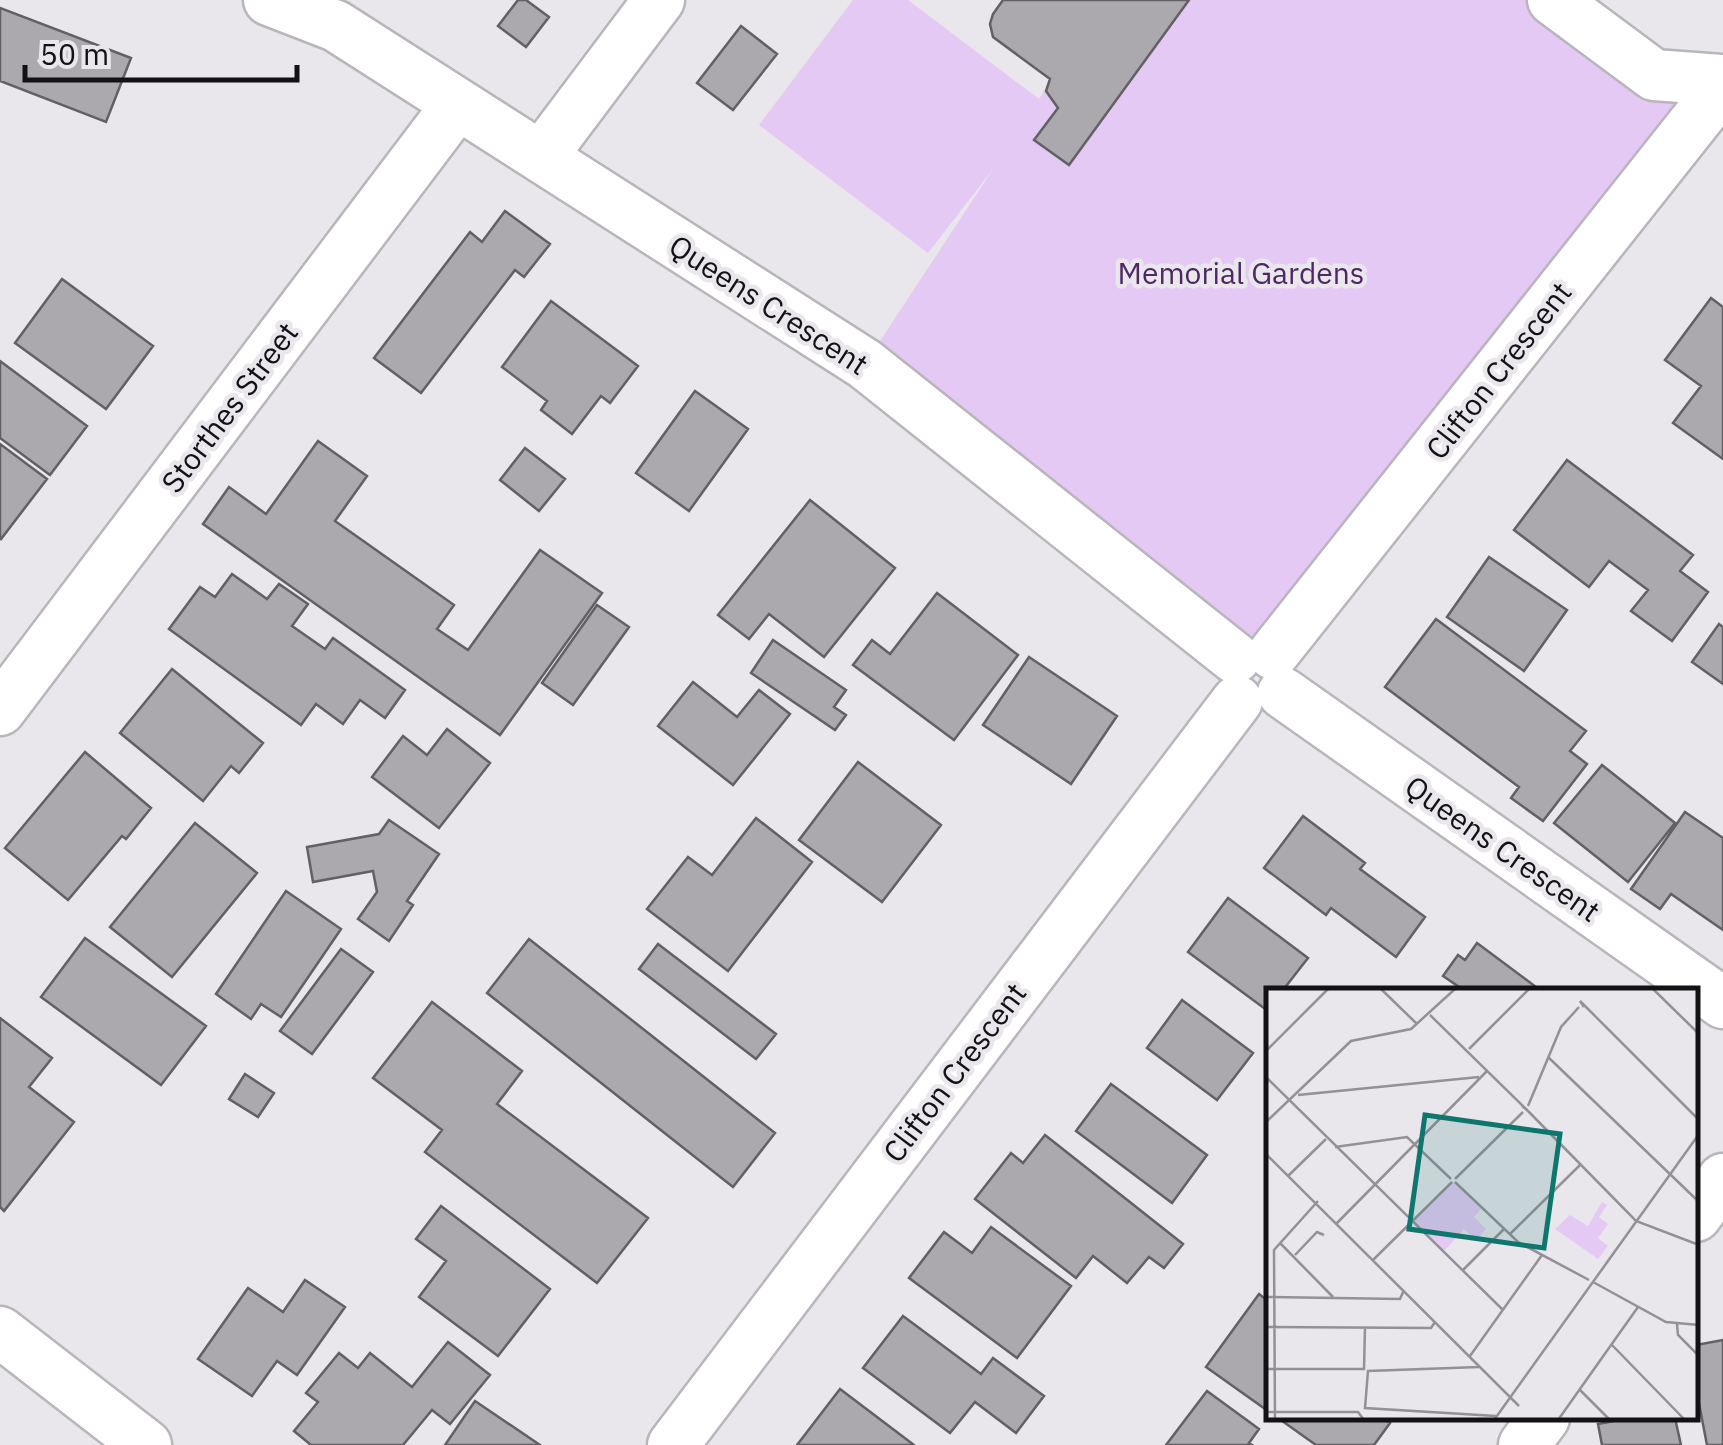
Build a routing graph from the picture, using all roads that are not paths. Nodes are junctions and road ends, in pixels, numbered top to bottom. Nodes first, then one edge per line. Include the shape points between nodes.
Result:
1 (269, 0) edge
2 (659, 0) edge
3 (1553, 0) edge
4 (1723, 83) edge
5 (458, 105) junction
6 (541, 157) junction
7 (1257, 676) junction
8 (0, 710) edge
9 (1723, 1003) edge
10 (1723, 1179) edge
11 (1698, 1213) edge
12 (0, 1332) edge
13 (1543, 1420) edge
14 (146, 1445) edge
15 (673, 1445) edge
16 (1524, 1445) edge

1 - 5 street, Queens Crescent via 336,26
2 - 6 street
3 - 4 street via 1654,75
4 - 7 street, Clifton Crescent
5 - 6 street, Queens Crescent
5 - 8 street, Storthes Street
6 - 7 street, Queens Crescent via 865,364
7 - 9 street, Queens Crescent
7 - 15 street, Clifton Crescent
10 - 11 street
12 - 14 street
13 - 16 street

